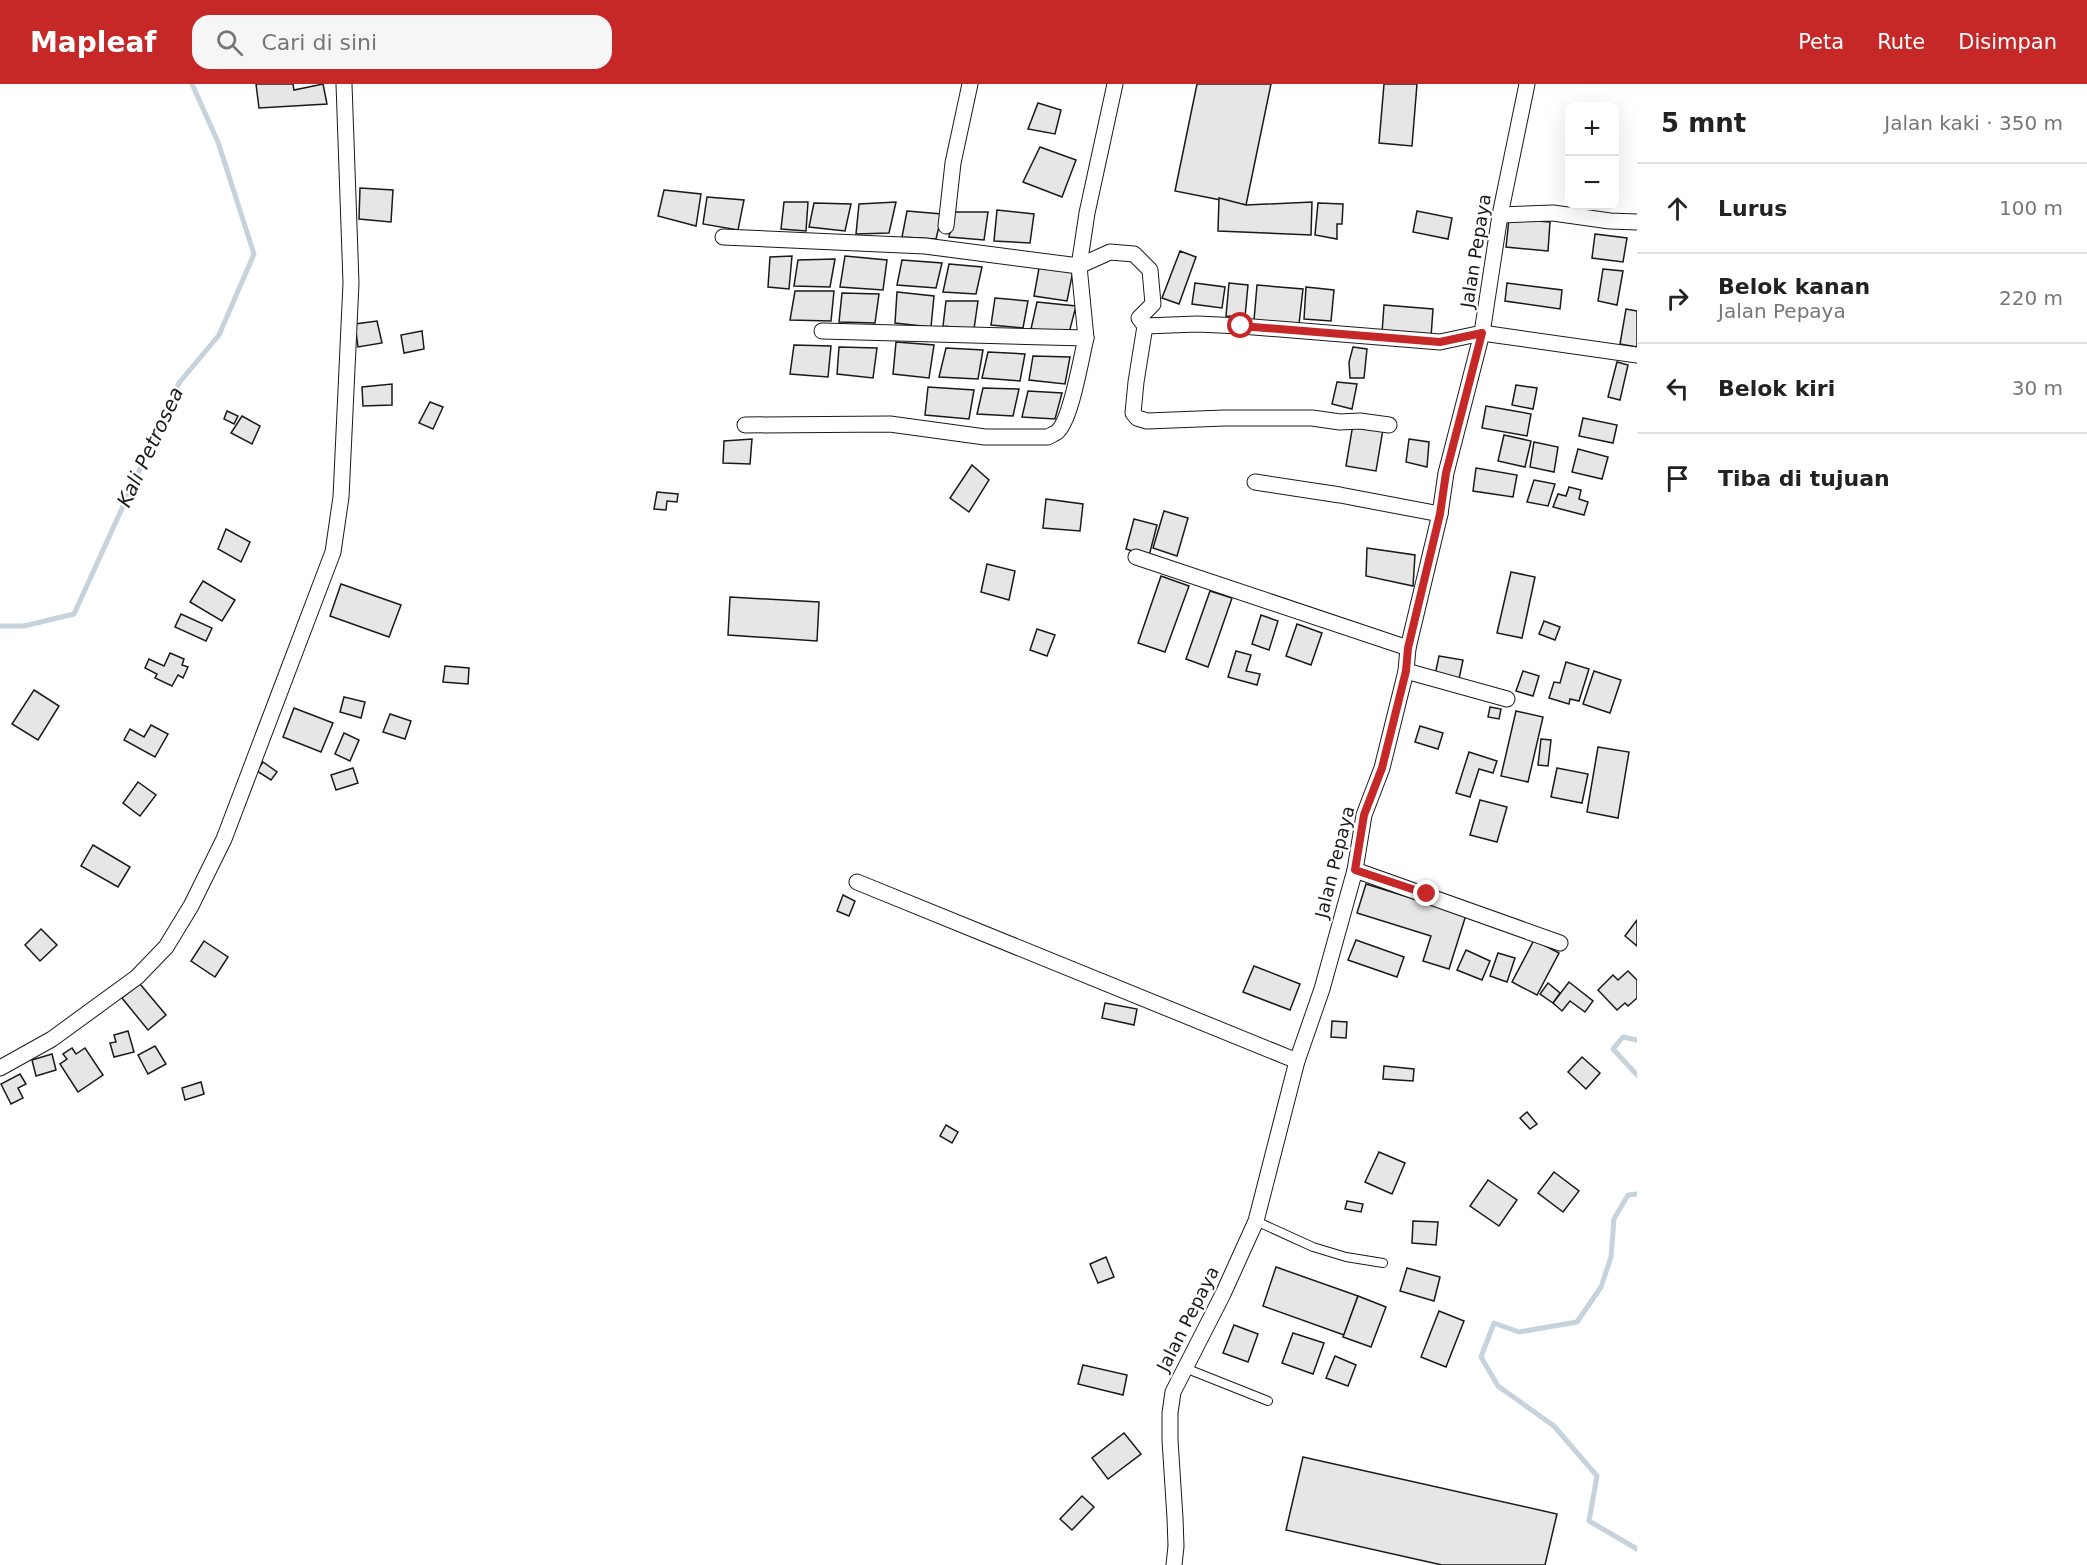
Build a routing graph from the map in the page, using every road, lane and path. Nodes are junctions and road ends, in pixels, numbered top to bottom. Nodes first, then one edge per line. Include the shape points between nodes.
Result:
1 (345, 84) edge
2 (970, 84) edge
3 (1115, 84) edge
4 (1527, 84) edge
5 (1500, 215) junction
6 (1637, 222) edge
7 (946, 226) dead end
8 (723, 237) dead end
9 (1079, 266) junction
10 (1145, 326) junction
11 (822, 331) dead end
12 (1482, 333) junction
13 (1086, 338) junction
14 (1637, 355) edge
15 (745, 424) dead end
16 (1389, 424) dead end
17 (1255, 482) dead end
18 (1440, 514) junction
19 (1136, 558) dead end
20 (1408, 648) junction
21 (1406, 671) junction
22 (1507, 699) dead end
23 (1355, 870) junction
24 (857, 882) dead end
25 (1560, 943) dead end
26 (1297, 1061) junction
27 (0, 1068) edge
28 (1256, 1221) junction
29 (1383, 1263) dead end
30 (1185, 1368) junction
31 (1268, 1401) dead end
32 (1174, 1565) edge

1 - 27 street via 351,283 341,497 333,552 224,839 166,947 137,977 52,1039
2 - 7 street via 953,163
3 - 9 street
4 - 5 street, Jalan Pepaya
5 - 6 street via 1553,213
5 - 12 street, Jalan Pepaya
8 - 9 street via 924,246
9 - 10 street via 1110,252 1134,254 1150,270 1153,304 1139,318
9 - 13 street
10 - 12 street via 1241,326 1440,342
10 - 16 street via 1134,397 1133,413 1137,417 1147,421 1312,418
11 - 13 street
12 - 14 street
12 - 18 street, Jalan Pepaya via 1446,473
13 - 15 street via 1070,405 1057,433 1048,436 985,437 890,424
17 - 18 street
18 - 20 street, Jalan Pepaya
19 - 20 street
20 - 21 street, Jalan Pepaya
21 - 22 street
21 - 23 street, Jalan Pepaya via 1382,768 1364,815
23 - 25 street
23 - 26 street, Jalan Pepaya via 1322,989
24 - 26 street
26 - 28 street, Jalan Pepaya
28 - 29 lane via 1313,1247
28 - 30 street, Jalan Pepaya
30 - 31 lane
30 - 32 street, Jalan Pepaya via 1173,1392 1170,1413

